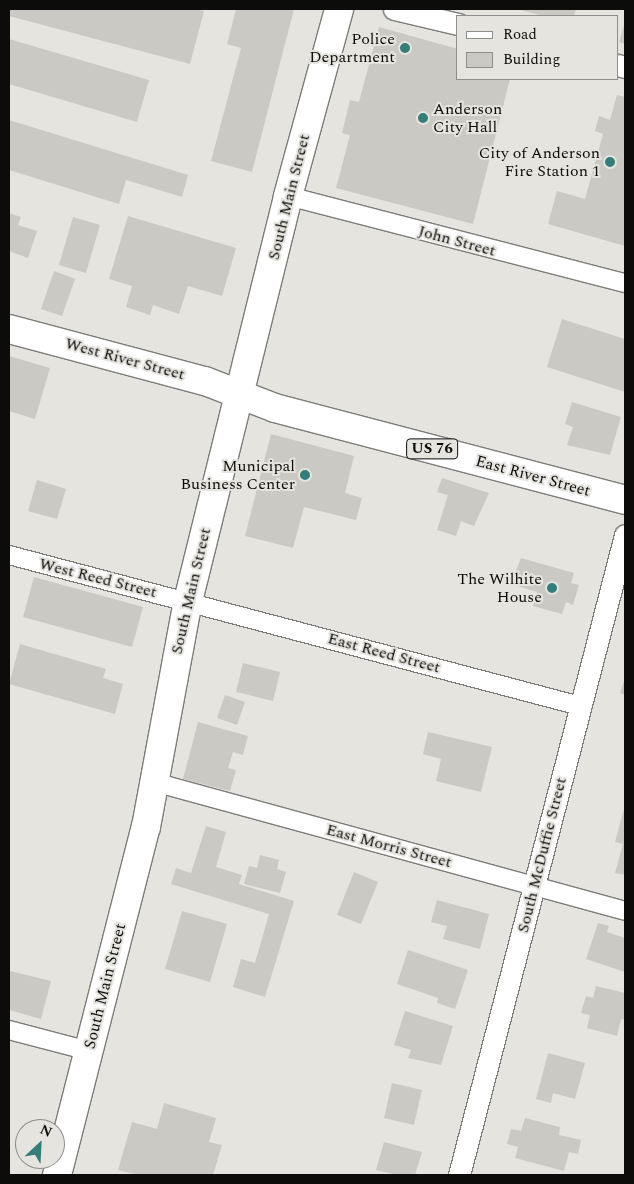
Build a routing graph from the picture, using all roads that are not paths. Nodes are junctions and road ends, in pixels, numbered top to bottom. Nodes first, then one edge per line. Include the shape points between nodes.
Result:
1 (339, 9) edge
2 (394, 9) edge
3 (456, 24) edge
4 (288, 196) junction
5 (625, 283) edge
6 (9, 328) edge
7 (239, 395) junction
8 (625, 500) edge
9 (625, 535) edge
10 (9, 555) edge
11 (188, 601) junction
12 (580, 706) junction
13 (154, 782) junction
14 (534, 885) junction
15 (625, 911) edge
16 (9, 1030) edge
17 (89, 1051) junction
18 (57, 1175) edge
19 (459, 1175) edge

1 - 4 main road, South Main Street
2 - 3 street
4 - 5 street, John Street
4 - 7 main road, South Main Street
6 - 7 main road, West River Street / US 76 via 205,381
7 - 8 main road, East River Street / US 76 via 284,410
7 - 11 main road, South Main Street
9 - 12 street, South McDuffie Street
10 - 11 street, West Reed Street
11 - 12 street, East Reed Street
11 - 13 main road, South Main Street
12 - 14 street, South McDuffie Street
13 - 14 street, East Morris Street
13 - 17 main road, South Main Street via 146,827
14 - 15 street, East Morris Street
14 - 19 street, South McDuffie Street
16 - 17 street
17 - 18 main road, South Main Street

